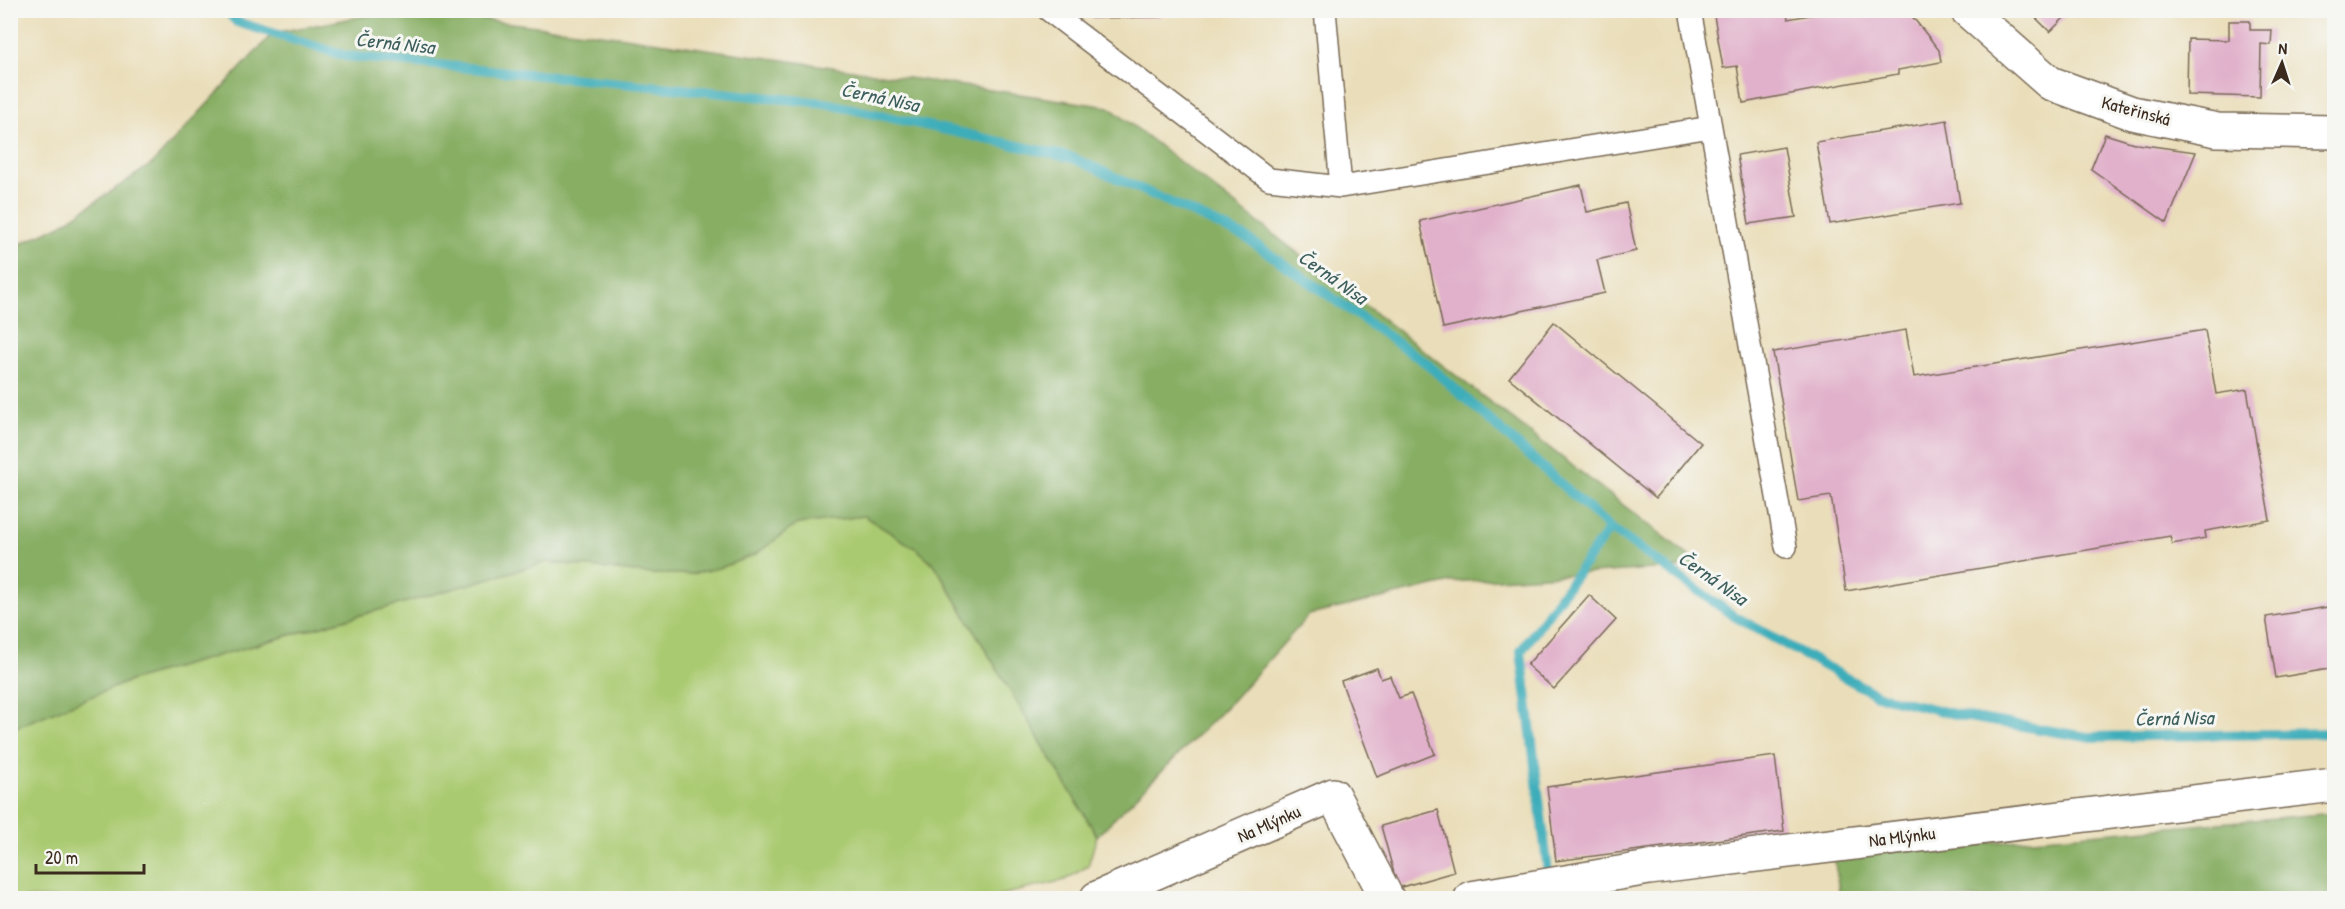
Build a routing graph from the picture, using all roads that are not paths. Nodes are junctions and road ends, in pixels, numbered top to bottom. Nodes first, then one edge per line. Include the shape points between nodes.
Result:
1 (1047, 10) edge
2 (1325, 10) edge
3 (1690, 10) edge
4 (1967, 10) edge
5 (1711, 127) junction
6 (2334, 132) edge
7 (1341, 187) junction
8 (1786, 547) dead end
9 (2334, 785) edge
10 (1097, 898) edge
11 (1387, 898) edge
12 (1471, 898) edge

1 - 7 lane via 1269,179
2 - 7 lane
3 - 5 lane
4 - 6 street, Kateřinská via 2050,83 2132,113 2217,130
5 - 7 lane
5 - 8 lane
9 - 12 street, Na Mlýnku via 1649,868
10 - 11 street, Na Mlýnku via 1333,795

